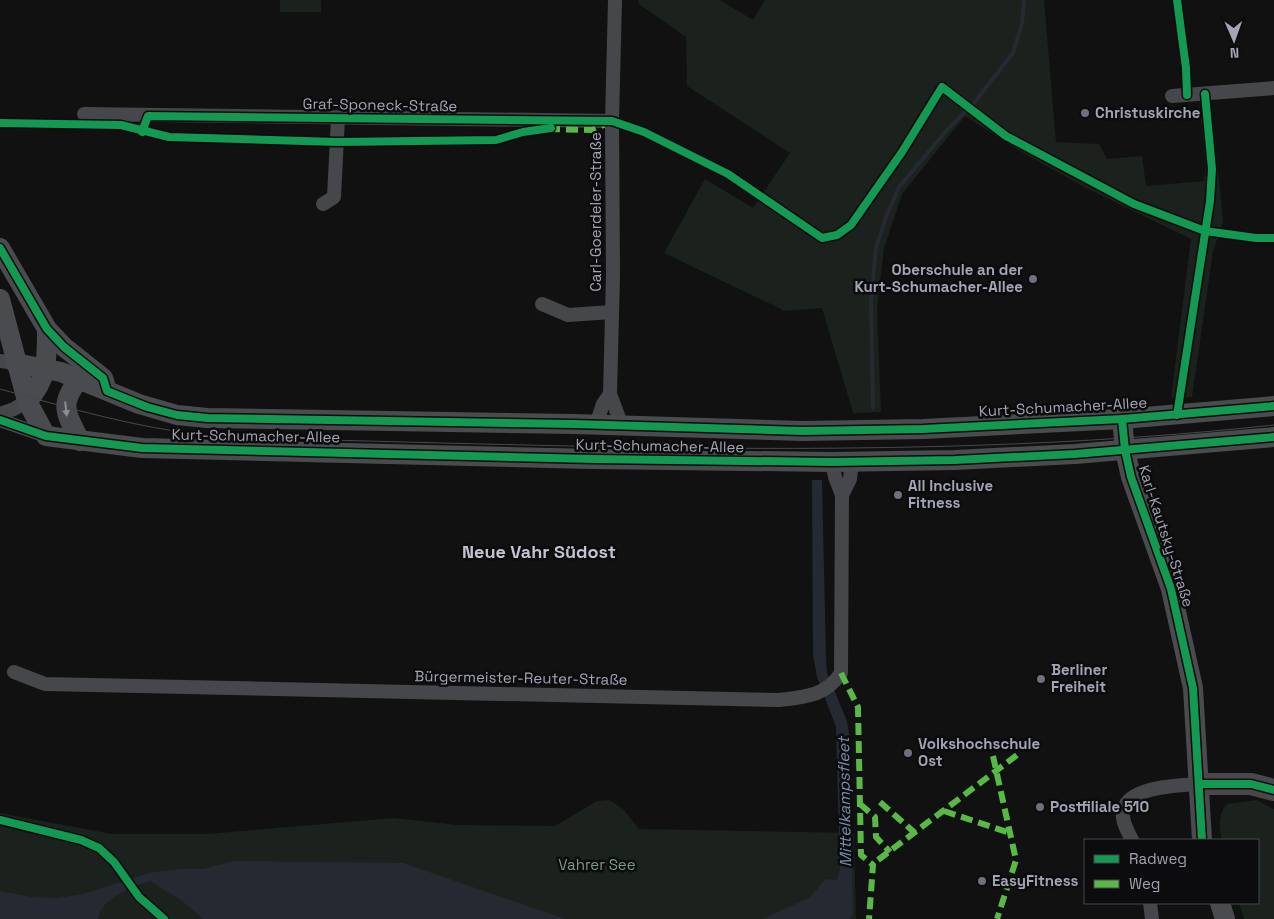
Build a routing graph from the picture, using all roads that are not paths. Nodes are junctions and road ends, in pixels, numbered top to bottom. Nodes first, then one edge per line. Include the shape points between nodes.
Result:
1 (615, 0) edge
2 (1274, 88) edge
3 (1172, 96) dead end
4 (84, 114) dead end
5 (338, 118) junction
6 (612, 121) junction
7 (323, 204) dead end
8 (0, 248) edge
9 (0, 300) edge
10 (542, 304) dead end
11 (612, 312) junction
12 (47, 329) junction
13 (8, 362) edge
14 (45, 368) junction
15 (80, 378) junction
16 (107, 391) junction
17 (610, 394) junction
18 (27, 401) junction
19 (1274, 406) edge
20 (0, 414) edge
21 (1122, 419) junction
22 (0, 420) edge
23 (596, 425) junction
24 (622, 426) junction
25 (46, 436) junction
26 (1274, 437) edge
27 (80, 441) junction
28 (1125, 450) junction
29 (852, 461) junction
30 (832, 462) junction
31 (842, 495) junction
32 (14, 672) dead end
33 (1200, 784) junction
34 (1274, 790) edge
35 (1132, 839) edge
36 (1202, 839) edge
37 (1150, 904) edge
38 (1220, 904) edge
39 (1152, 919) edge
40 (1225, 919) edge

1 - 6 street, Carl-Goerdeler-Straße
2 - 3 street
4 - 5 street, Graf-Sponeck-Straße
5 - 6 street, Graf-Sponeck-Straße
5 - 7 street, Graf-Sponeck-Straße via 334,197
6 - 11 street, Carl-Goerdeler-Straße
8 - 12 street
9 - 13 street
10 - 11 street via 568,315
11 - 17 street, Carl-Goerdeler-Straße
12 - 14 street
12 - 16 street via 103,378
13 - 14 street, Kurt-Schumacher-Allee
13 - 18 street
14 - 15 street, Kurt-Schumacher-Allee
14 - 18 street via 38,391
15 - 16 street, Kurt-Schumacher-Allee
15 -> 27 street via 69,391 65,407
16 - 23 street, Kurt-Schumacher-Allee via 178,415 207,418
17 - 23 street, Carl-Goerdeler-Straße
17 - 24 street, Carl-Goerdeler-Straße
18 - 20 street
18 - 25 street
19 - 21 street, Kurt-Schumacher-Allee
21 - 24 street, Kurt-Schumacher-Allee via 923,429 802,431
21 - 28 street, Karl-Kautsky-Straße
22 - 25 street
23 - 24 street, Kurt-Schumacher-Allee
25 - 27 street, Kurt-Schumacher-Allee
26 - 28 street, Kurt-Schumacher-Allee
27 - 30 street, Kurt-Schumacher-Allee via 142,448
28 - 29 street, Kurt-Schumacher-Allee via 955,460
28 - 33 street, Karl-Kautsky-Straße via 1131,477 1171,589 1182,634 1195,704
29 - 30 street, Kurt-Schumacher-Allee
29 - 31 street, Bürgermeister-Reuter-Straße via 850,479
30 - 31 street, Bürgermeister-Reuter-Straße
31 - 32 street, Bürgermeister-Reuter-Straße via 841,673 822,693 779,700 156,688 45,684
33 - 34 main road via 1251,784
33 - 35 street via 1142,792 1129,800 1123,810
33 - 36 street, Karl-Kautsky-Straße
37 - 39 street
38 - 40 street

